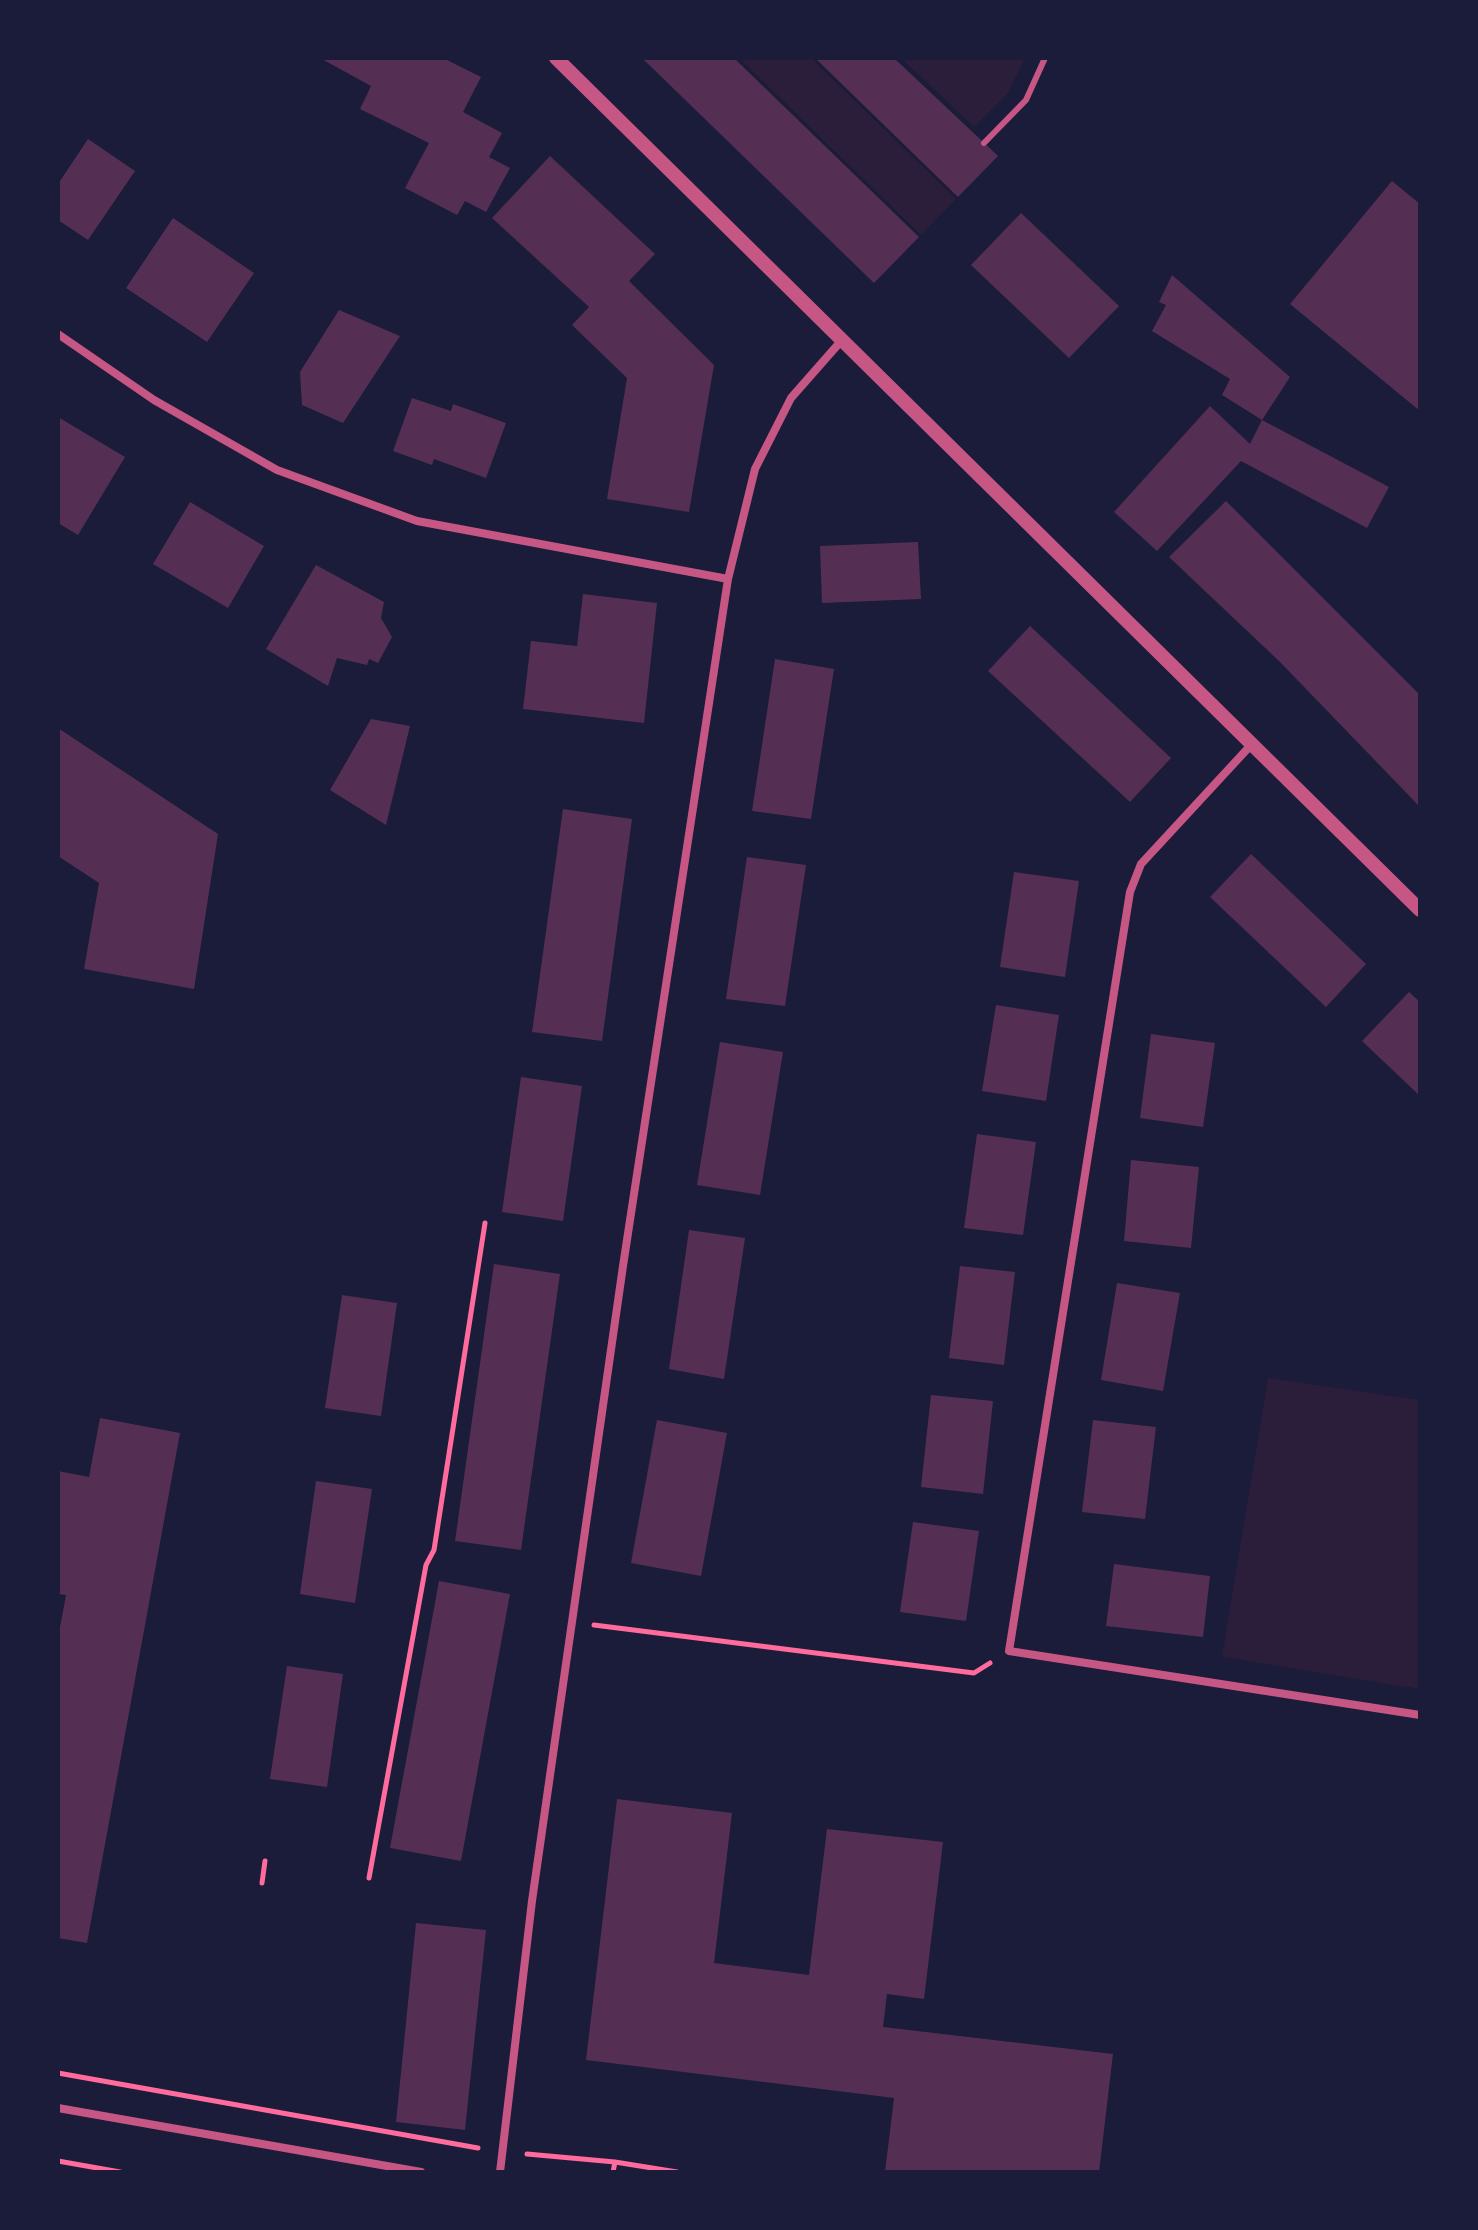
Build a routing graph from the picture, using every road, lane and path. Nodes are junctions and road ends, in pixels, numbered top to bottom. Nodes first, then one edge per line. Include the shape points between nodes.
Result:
1 (556, 58) edge
2 (1045, 58) edge
3 (984, 143) dead end
4 (58, 334) edge
5 (842, 340) junction
6 (728, 579) junction
7 (1251, 745) junction
8 (1420, 910) edge
9 (485, 1223) dead end
10 (573, 1622) junction
11 (1009, 1651) junction
12 (1420, 1715) edge
13 (265, 1861) dead end
14 (369, 1878) dead end
15 (262, 1883) dead end
16 (58, 2073) edge
17 (58, 2108) edge
18 (503, 2152) junction
19 (58, 2161) edge
20 (615, 2162) junction
21 (120, 2172) edge
22 (421, 2172) edge
23 (500, 2172) edge
24 (613, 2172) edge
25 (677, 2172) edge

1 - 5 street
2 - 3 lane via 1026,100
4 - 6 street via 154,400 277,470 417,521
5 - 6 street via 791,398 755,469
5 - 7 street
6 - 10 street
7 - 8 street
7 - 11 street via 1141,864 1130,892
9 - 14 path via 434,1550 426,1565
10 - 11 path via 974,1673
10 - 18 street via 532,1901
11 - 12 street
13 - 15 path
16 - 18 path
17 - 22 street
18 - 20 path
18 - 23 street
19 - 21 path
20 - 24 path
20 - 25 path

